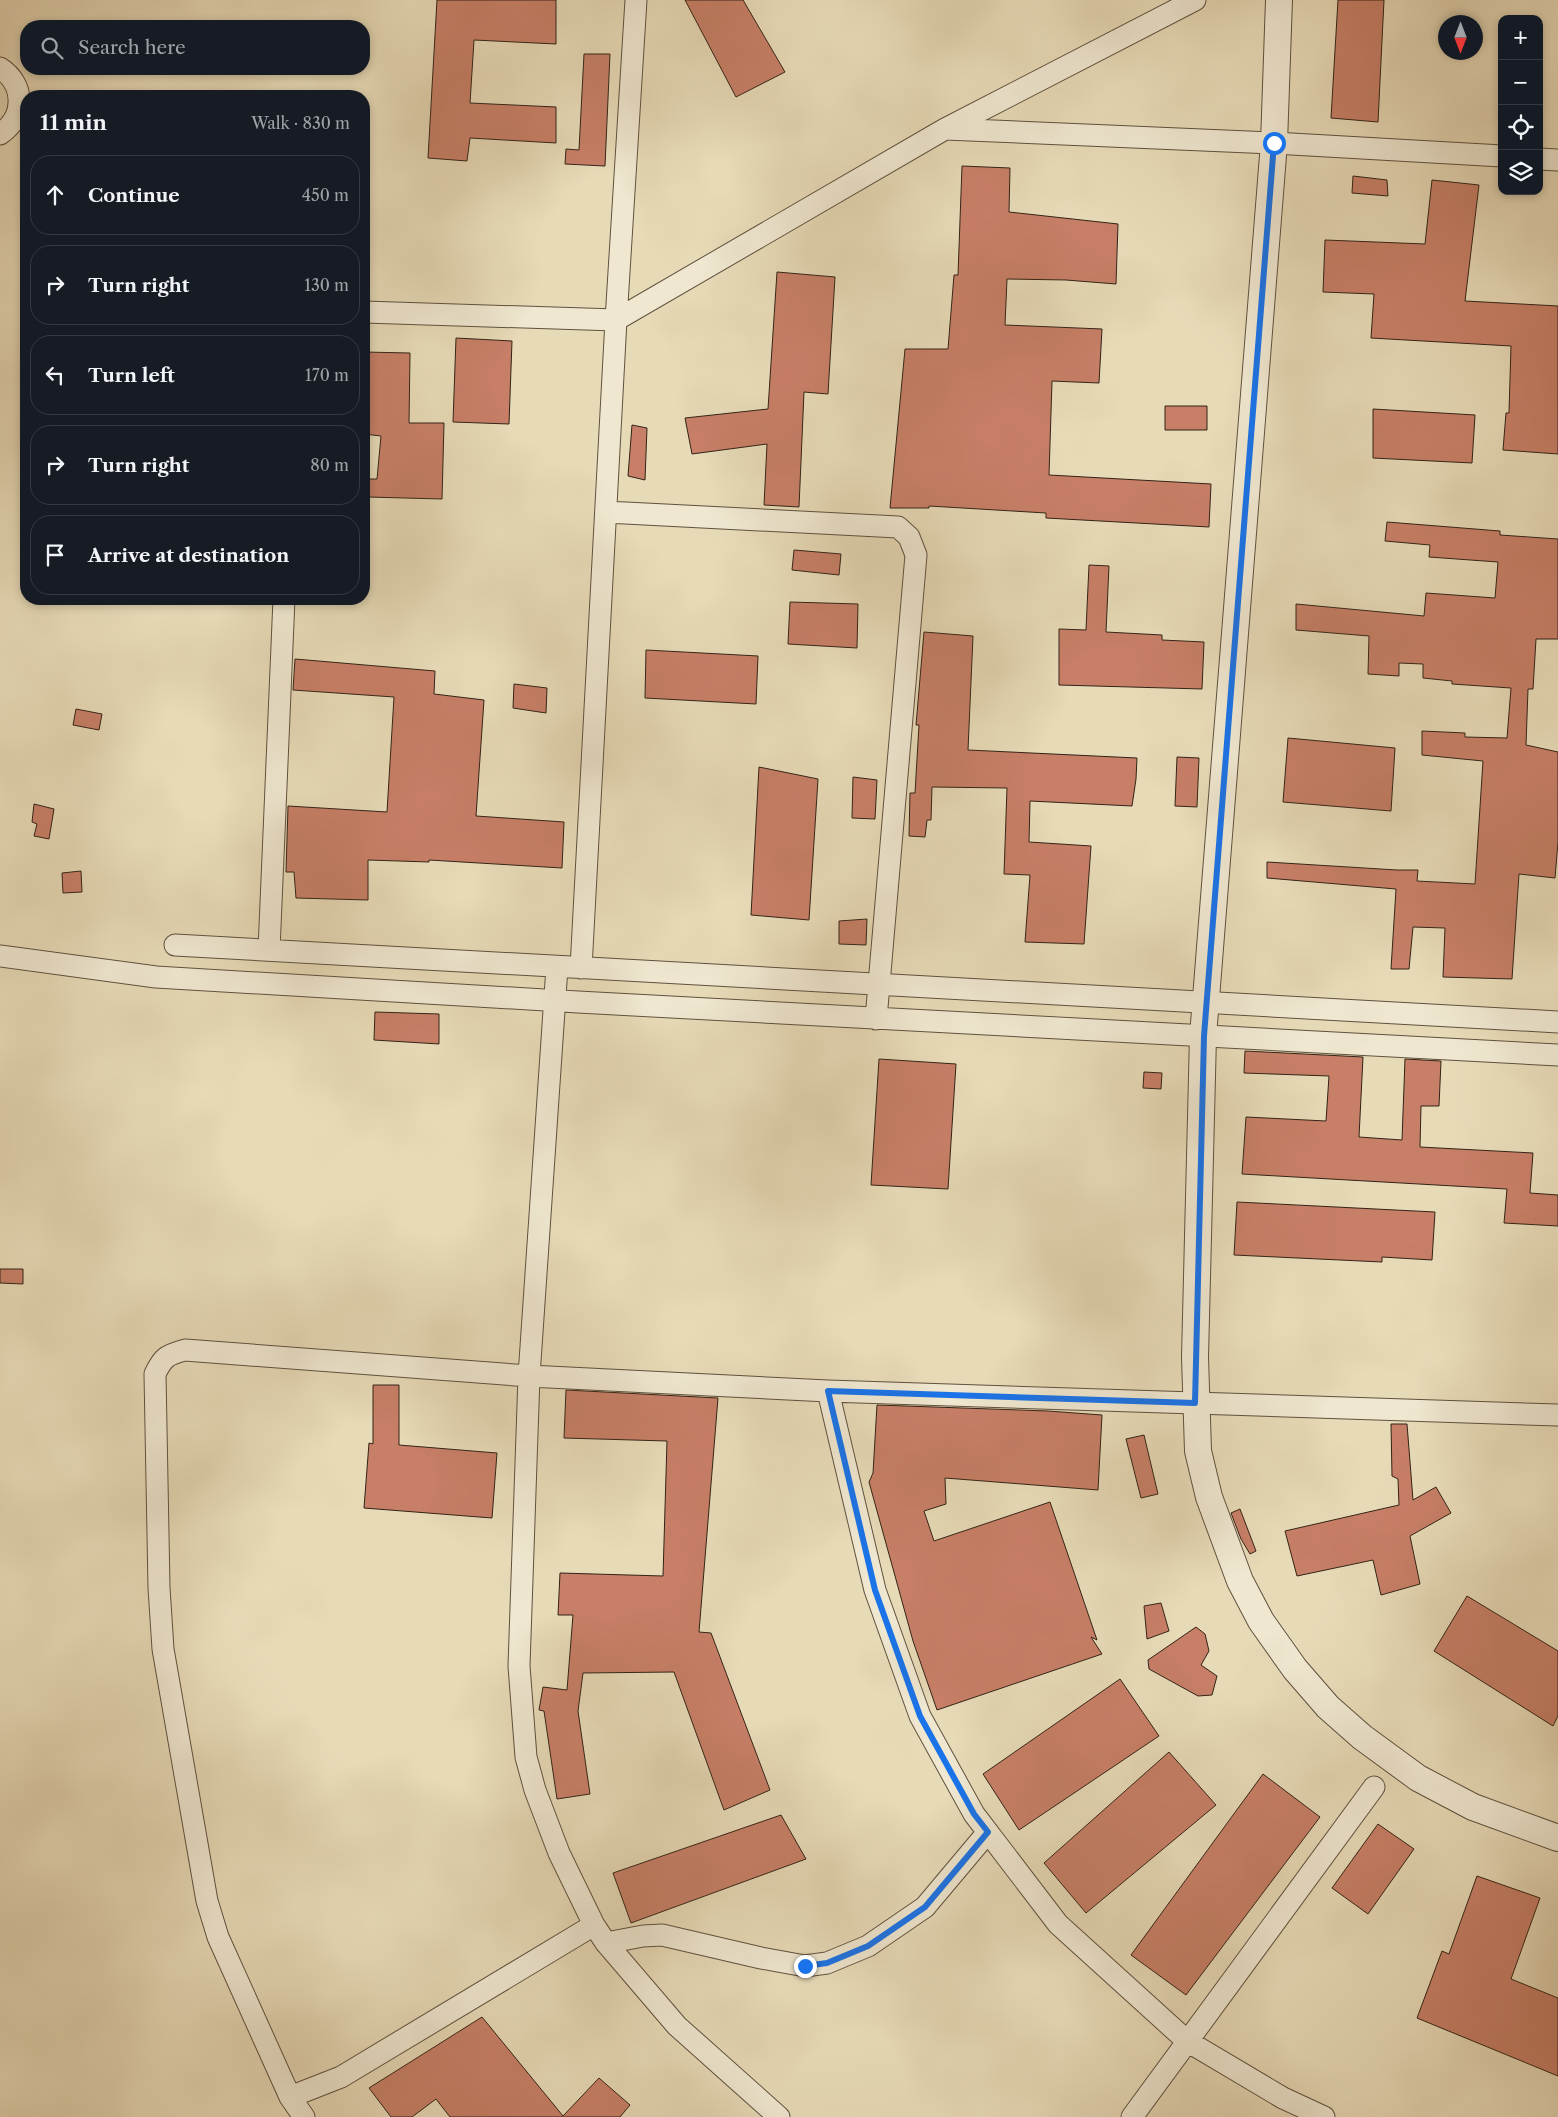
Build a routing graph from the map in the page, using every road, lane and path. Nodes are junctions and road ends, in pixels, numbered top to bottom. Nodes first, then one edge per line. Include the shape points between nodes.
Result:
1 (636, 0) edge
2 (1195, 0) edge
3 (1279, 0) edge
4 (0, 68) edge
5 (20, 96) edge
6 (20, 103) edge
7 (945, 129) junction
8 (0, 134) edge
9 (1274, 143) junction
10 (1498, 156) edge
11 (1543, 158) edge
12 (1558, 160) edge
13 (370, 312) edge
14 (616, 320) junction
15 (606, 512) junction
16 (284, 605) edge
17 (175, 945) dead end
18 (268, 950) junction
19 (0, 956) edge
20 (557, 967) junction
21 (581, 968) junction
22 (879, 984) junction
23 (554, 1001) junction
24 (1206, 1003) junction
25 (876, 1019) junction
26 (1558, 1022) edge
27 (1204, 1036) junction
28 (1558, 1056) edge
29 (529, 1376) junction
30 (828, 1391) junction
31 (1195, 1403) junction
32 (1558, 1416) edge
33 (1374, 1787) dead end
34 (988, 1832) junction
35 (1558, 1838) edge
36 (594, 1925) junction
37 (606, 1943) junction
38 (1187, 2041) junction
39 (290, 2097) junction
40 (304, 2117) edge
41 (779, 2117) edge
42 (1132, 2117) edge
43 (1324, 2117) edge

1 - 14 street
2 - 7 street
3 - 9 street
4 - 5 street via 11,76
6 - 8 street via 18,113
7 - 9 street
7 - 14 street
9 - 10 street
9 - 24 street
11 - 12 street
13 - 14 street
14 - 15 street
15 - 21 street
15 - 22 street via 898,528 909,537 916,555
16 - 18 street
17 - 18 street
18 - 20 street
19 - 23 street via 156,977
20 - 21 street
20 - 23 street
21 - 22 street
22 - 24 street
22 - 25 street
23 - 25 street
23 - 29 street
24 - 26 street
24 - 27 street
25 - 27 street
27 - 28 street
27 - 31 street
29 - 30 street
29 - 36 street via 519,1666 526,1756 559,1853
29 - 39 street via 185,1350 162,1360 155,1374 163,1649 207,1901 218,1937
30 - 31 street
30 - 34 street via 875,1590 920,1716 974,1814
31 - 32 street
31 - 35 street via 1198,1451 1224,1541 1261,1621 1295,1669 1328,1707 1418,1778 1473,1807
33 - 38 street
34 - 37 street via 925,1907 868,1946 827,1963 805,1966 662,1935
34 - 38 street via 1058,1924
36 - 37 street
36 - 39 street via 341,2077
37 - 41 street via 677,2026
38 - 42 street
38 - 43 street via 1283,2098
39 - 40 street

